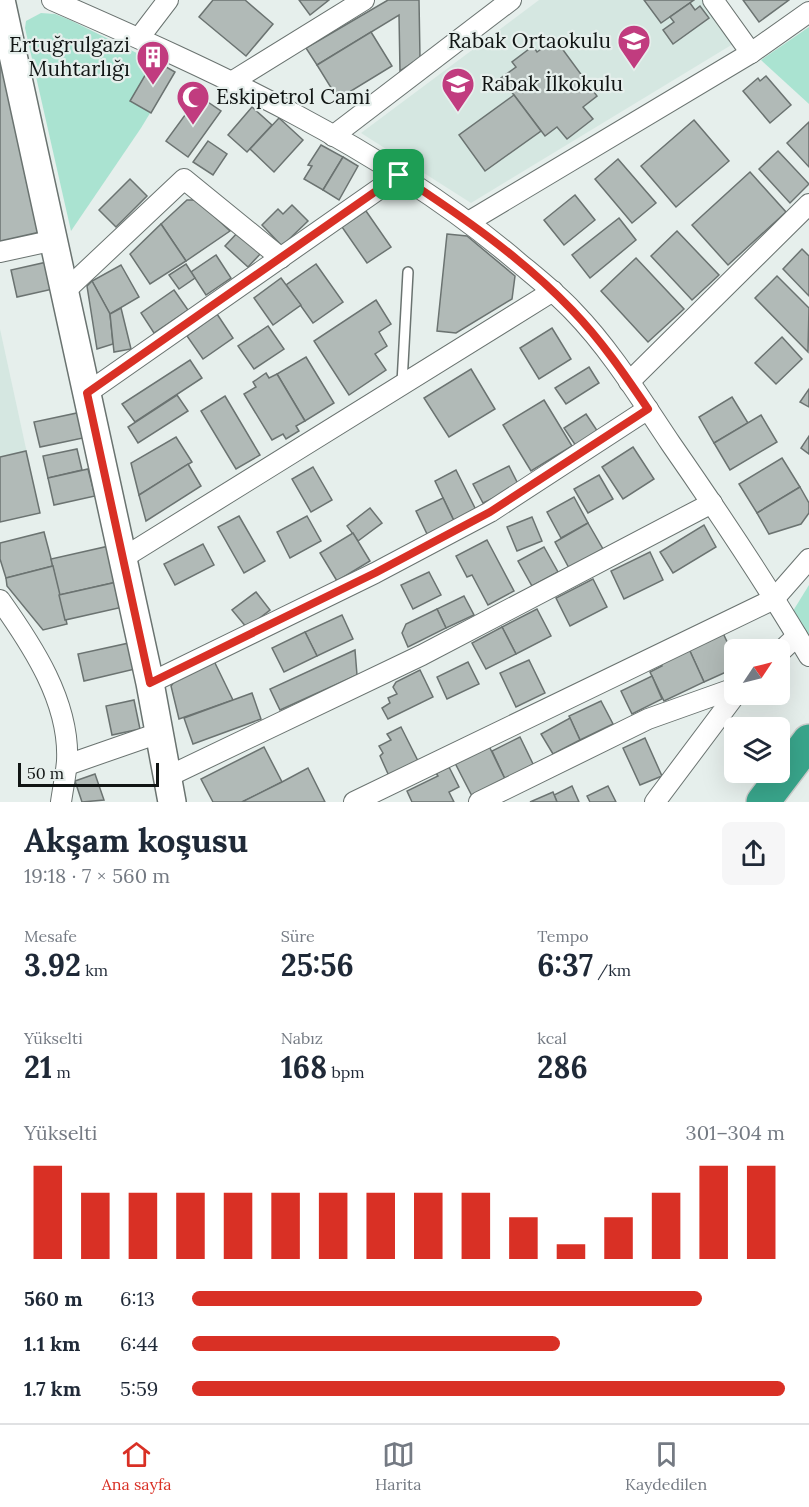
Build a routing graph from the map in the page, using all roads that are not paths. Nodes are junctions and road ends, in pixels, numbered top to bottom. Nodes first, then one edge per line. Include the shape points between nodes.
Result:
1 (1, 0) edge
2 (52, 0) edge
3 (168, 0) edge
4 (364, 0) edge
5 (511, 0) edge
6 (713, 0) edge
7 (809, 12) edge
8 (139, 38) junction
9 (751, 53) junction
10 (233, 81) junction
11 (333, 136) junction
12 (399, 175) junction
13 (809, 204) edge
14 (470, 221) junction
15 (55, 240) junction
16 (0, 252) edge
17 (281, 258) junction
18 (408, 272) dead end
19 (65, 291) junction
20 (553, 291) junction
21 (629, 382) junction
22 (402, 385) junction
23 (87, 393) junction
24 (648, 409) junction
25 (712, 503) junction
26 (123, 558) junction
27 (809, 559) edge
28 (774, 599) junction
29 (0, 600) edge
30 (797, 636) junction
31 (790, 643) edge
32 (809, 656) edge
33 (150, 683) junction
34 (724, 692) edge
35 (728, 705) edge
36 (159, 733) junction
37 (809, 741) edge
38 (67, 765) junction
39 (170, 789) edge
40 (61, 802) edge
41 (354, 802) edge
42 (479, 802) edge
43 (655, 802) edge
44 (763, 802) edge

1 - 15 main road
2 - 8 street
3 - 8 street
4 - 10 street
5 - 11 street
6 - 9 street
7 - 9 street
8 - 10 street
9 - 14 street
10 - 11 street
11 - 12 street
12 - 14 street
12 - 17 street
13 - 21 street
14 - 20 street
15 - 16 street
15 - 19 main road
17 - 19 street via 184,179
17 - 23 street
18 - 22 lane
19 - 23 main road
20 - 21 street via 601,343
20 - 22 street
21 - 24 street
22 - 26 street
23 - 26 main road
24 - 25 street
24 - 33 street via 490,512
25 - 28 street
25 - 39 street
26 - 33 main road
27 - 28 street
28 - 30 street
28 - 41 street
29 - 38 street via 51,685 67,742
30 - 31 street
30 - 32 street
33 - 36 main road
34 - 42 street via 648,720
35 - 43 street
36 - 38 street
36 - 39 main road
37 - 44 highway
38 - 40 street

